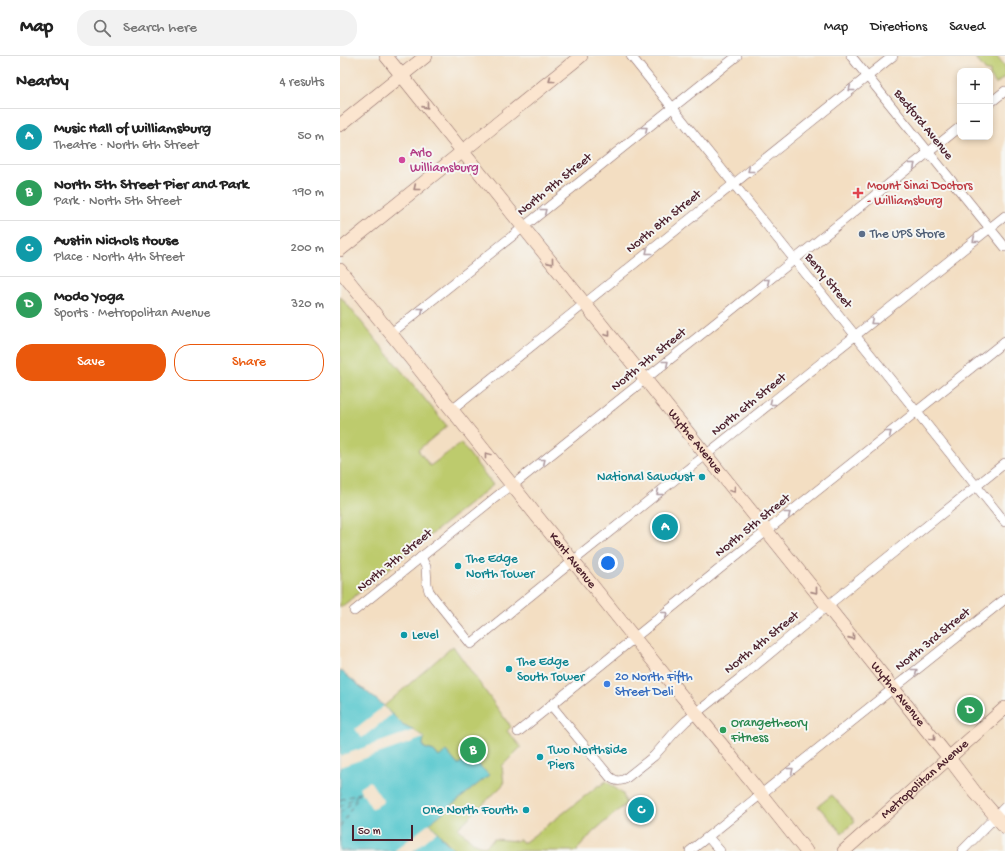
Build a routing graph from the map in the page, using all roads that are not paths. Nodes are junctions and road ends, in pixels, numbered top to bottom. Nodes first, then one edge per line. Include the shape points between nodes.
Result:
1 (386, 56) edge
2 (426, 56) edge
3 (581, 56) edge
4 (631, 56) edge
5 (737, 56) edge
6 (852, 56) edge
7 (893, 56) edge
8 (402, 76) junction
9 (868, 76) junction
10 (1005, 91) edge
11 (993, 101) edge
12 (672, 108) junction
13 (340, 125) edge
14 (957, 129) edge
15 (462, 151) junction
16 (929, 152) junction
17 (733, 184) junction
18 (1005, 216) edge
19 (523, 227) junction
20 (990, 228) junction
21 (1005, 247) edge
22 (340, 250) edge
23 (794, 260) junction
24 (340, 270) edge
25 (584, 303) junction
26 (390, 334) junction
27 (855, 336) junction
28 (1005, 341) edge
29 (645, 379) junction
30 (452, 410) junction
31 (916, 412) junction
32 (706, 455) junction
33 (1005, 464) edge
34 (512, 485) junction
35 (976, 486) junction
36 (1005, 522) edge
37 (767, 531) junction
38 (421, 557) junction
39 (573, 561) junction
40 (1005, 599) edge
41 (827, 606) junction
42 (354, 611) dead end
43 (635, 638) junction
44 (893, 688) junction
45 (552, 705) junction
46 (1005, 708) edge
47 (695, 713) junction
48 (518, 732) dead end
49 (949, 758) junction
50 (761, 794) junction
51 (1001, 812) edge
52 (1005, 827) edge
53 (708, 837) junction
54 (690, 851) edge
55 (720, 851) edge
56 (806, 851) edge
57 (844, 851) edge
58 (962, 851) edge

1 - 8 main road, Wythe Avenue
2 - 8 main road
3 -> 15 main road
4 - 12 street, Berry Street
5 - 12 street, North 9th Street
6 - 9 street, Bedford Avenue
7 - 9 street, North 8th Street
8 - 13 main road
8 -> 15 main road, Wythe Avenue
9 - 16 street, Bedford Avenue
9 -> 17 street, North 8th Street
10 - 11 street
12 - 17 street, Berry Street
19 -> 12 street, North 9th Street
14 - 16 street, North 7th Street
15 - 19 main road, Wythe Avenue
15 -> 22 main road
16 - 20 street, Bedford Avenue
23 -> 16 street, North 7th Street
17 - 23 street, Berry Street
17 -> 25 street, North 8th Street
18 - 20 street, North 6th Street
19 -> 25 main road, Wythe Avenue
26 -> 19 street, North 9th Street
20 - 21 street, Bedford Avenue
20 -> 27 street, North 6th Street
23 - 27 street, Berry Street
29 -> 23 street, North 7th Street
24 - 26 main road, Kent Avenue
25 -> 29 main road, Wythe Avenue
25 - 30 street, North 8th Street
26 - 30 main road, Kent Avenue
27 - 31 street, Berry Street
27 -> 32 street, North 6th Street
28 - 31 street, North 5th Street
29 - 32 main road, Wythe Avenue
34 -> 29 street, North 7th Street
34 -> 30 main road, Kent Avenue
31 - 35 street, Berry Street
37 -> 31 street, North 5th Street
32 -> 37 main road, Wythe Avenue
32 -> 39 street, North 6th Street
33 - 35 street, North 4th Street
34 - 38 street, North 7th Street
34 - 39 main road, Kent Avenue
35 - 36 street, Berry Street
35 - 41 street, North 4th Street
37 -> 41 main road, Wythe Avenue
43 -> 37 street, North 5th Street
38 - 39 street, North 6th Street via 426,567 429,591 471,644
38 - 42 street, North 7th Street
39 - 43 main road, Kent Avenue
44 -> 40 street, North 3rd Street
41 -> 44 main road, Wythe Avenue
41 - 47 street, North 4th Street
43 - 45 street, North 5th Street
43 - 47 main road, Kent Avenue
44 -> 49 main road, Wythe Avenue
50 -> 44 street, North 3rd Street
45 - 47 street, North 4th Street via 606,772 619,781 626,779 654,756
45 - 48 street, North 5th Street
46 - 49 main road, Metropolitan Avenue
47 - 50 main road, Kent Avenue
49 - 51 main road, Wythe Avenue via 974,791
49 - 57 main road, Metropolitan Avenue
50 - 53 street, North 3rd Street
50 - 56 main road, Kent Avenue
51 - 52 main road, Wythe Avenue
51 - 58 street
53 - 54 street, North 3rd Street
53 - 55 street

